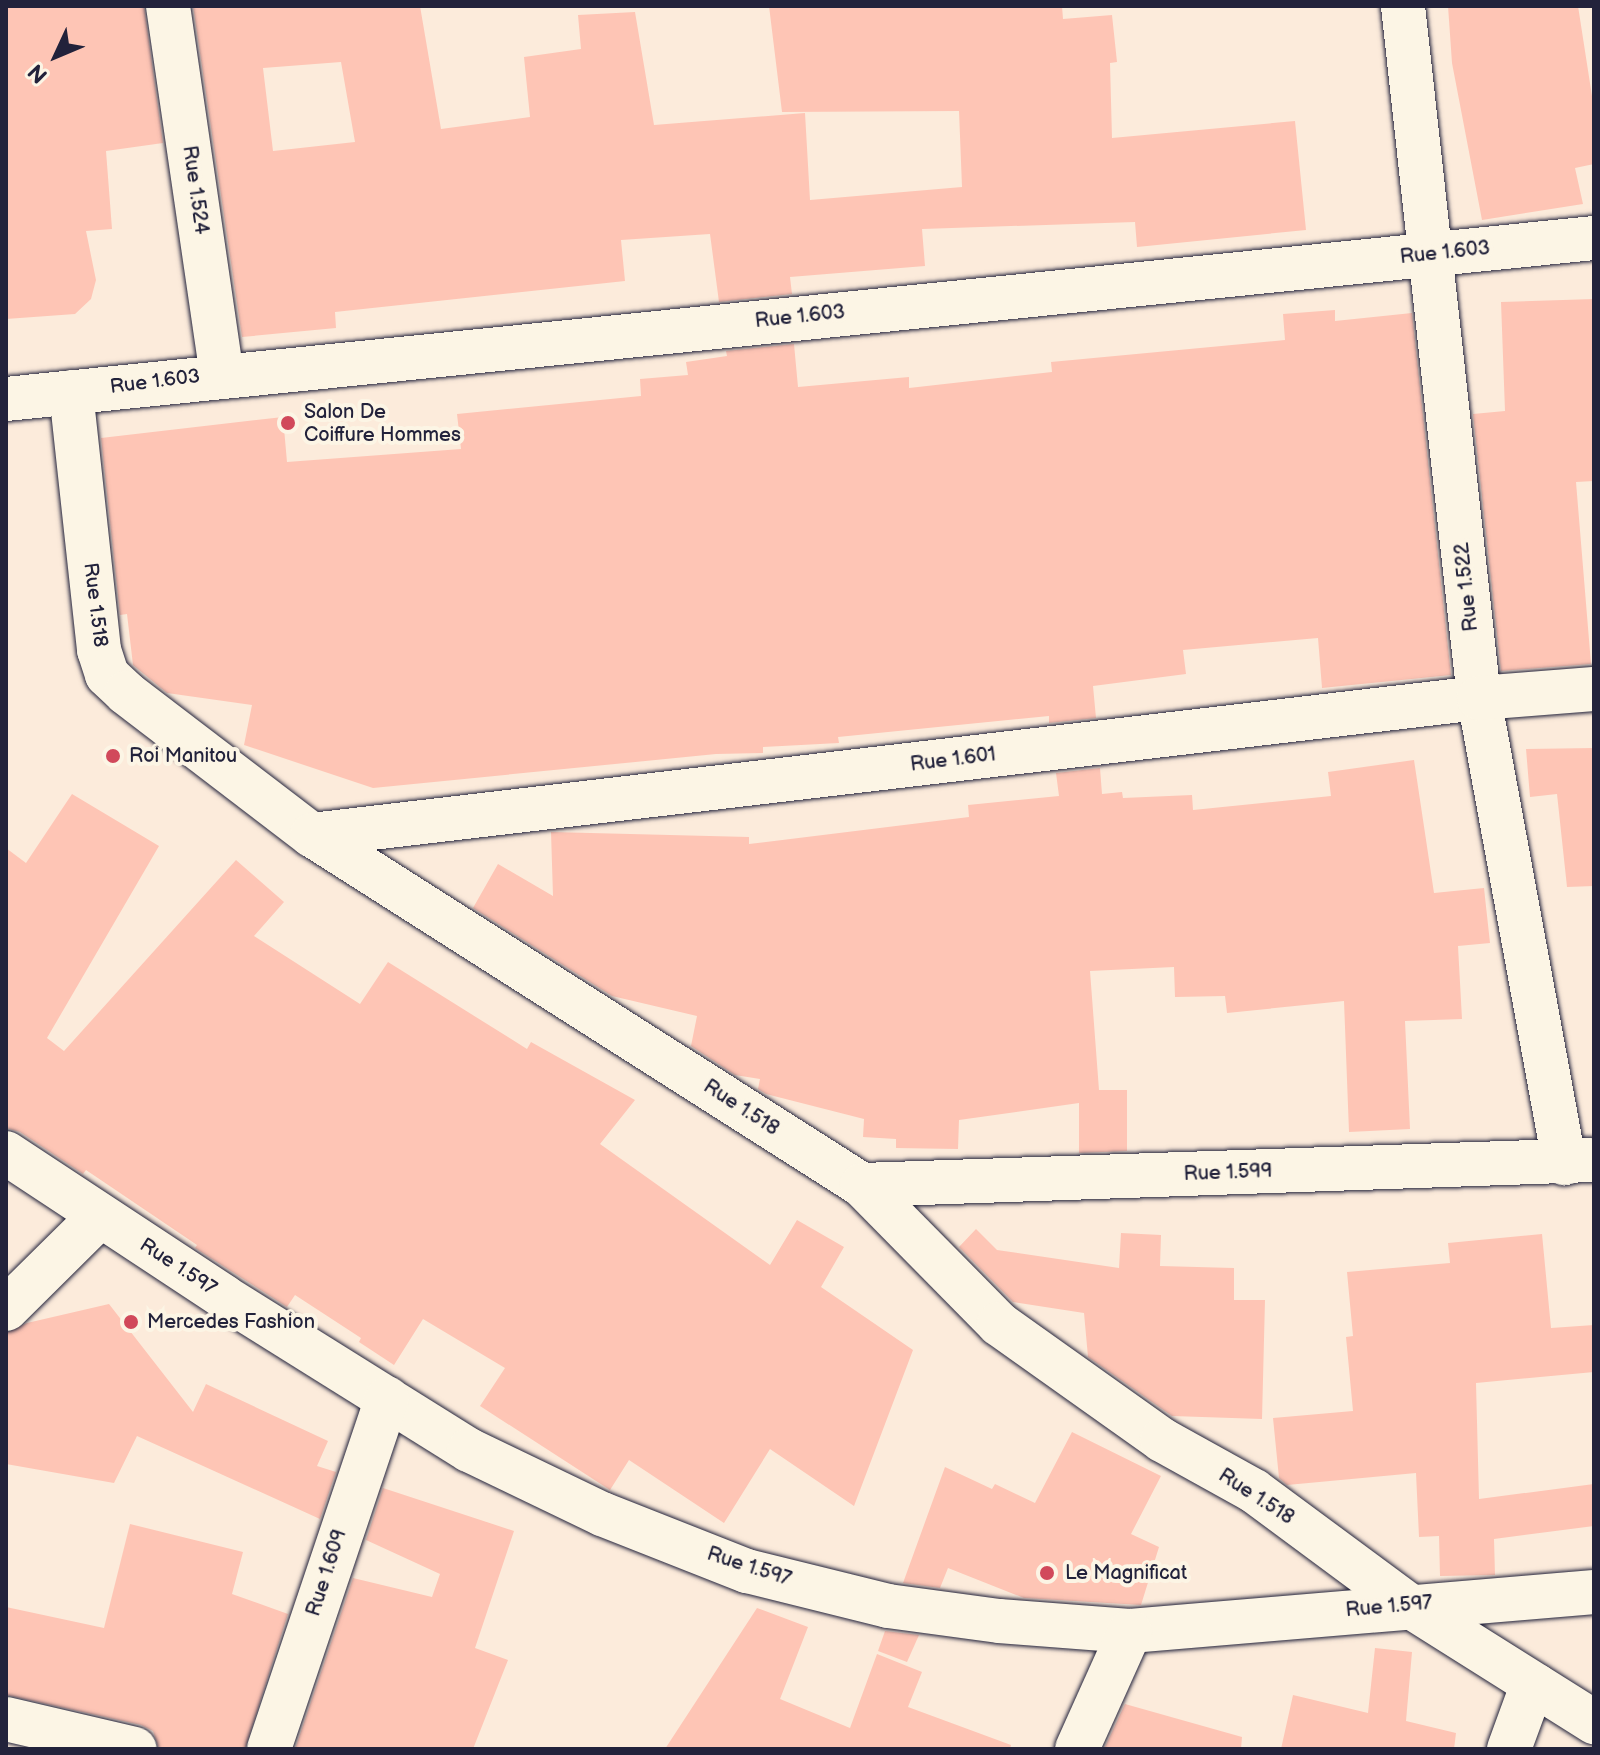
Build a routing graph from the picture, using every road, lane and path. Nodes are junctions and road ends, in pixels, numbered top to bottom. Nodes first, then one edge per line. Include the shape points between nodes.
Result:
1 (168, 6) edge
2 (1403, 6) edge
3 (1594, 238) edge
4 (1430, 254) junction
5 (222, 375) junction
6 (71, 392) junction
7 (6, 399) edge
8 (1594, 689) edge
9 (1479, 698) junction
10 (312, 835) junction
11 (6, 1153) edge
12 (1579, 1161) edge
13 (862, 1185) junction
14 (100, 1216) junction
15 (6, 1309) edge
16 (387, 1398) junction
17 (1594, 1592) edge
18 (1408, 1605) junction
19 (1130, 1631) junction
20 (1536, 1686) junction
21 (6, 1719) edge
22 (1594, 1722) edge
23 (135, 1749) edge
24 (269, 1749) edge
25 (1077, 1749) edge
26 (1509, 1749) edge

1 - 5 street, Rue 1.524
2 - 4 street, Rue 1.522
3 - 4 street, Rue 1.603
4 - 5 street, Rue 1.603
4 - 9 street, Rue 1.522
5 - 6 street, Rue 1.603
6 - 7 street, Rue 1.603
6 - 10 street, Rue 1.518 via 99,650 107,675
8 - 9 street, Rue 1.601
9 - 10 street, Rue 1.601
9 - 12 street, Rue 1.522
10 - 13 street, Rue 1.518
11 - 14 street, Rue 1.597
12 - 13 street, Rue 1.599
13 - 18 street, Rue 1.518 via 999,1324 1162,1440 1254,1491
14 - 15 street
14 - 16 street, Rue 1.597
16 - 19 street, Rue 1.597 via 469,1450 522,1476 747,1571 888,1606
16 - 24 street, Rue 1.609
17 - 18 street, Rue 1.597
18 - 19 street, Rue 1.597
18 - 20 street, Rue 1.518
19 - 25 street
20 - 22 street, Rue 1.518
20 - 26 street
21 - 23 street

